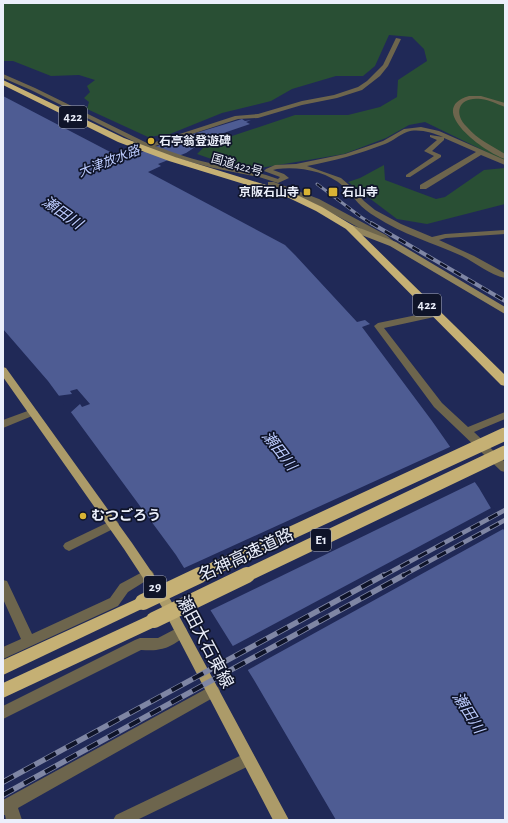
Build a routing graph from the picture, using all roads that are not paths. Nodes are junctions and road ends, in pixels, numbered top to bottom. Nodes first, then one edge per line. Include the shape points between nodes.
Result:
1 (398, 39) dead end
2 (3, 76) edge
3 (3, 82) edge
4 (33, 89) junction
5 (24, 92) junction
6 (505, 105) edge
7 (413, 129) junction
8 (145, 148) junction
9 (481, 152) junction
10 (505, 157) edge
11 (505, 163) edge
12 (295, 166) junction
13 (258, 176) junction
14 (408, 176) dead end
15 (423, 187) dead end
16 (349, 227) junction
17 (505, 232) edge
18 (432, 240) junction
19 (393, 244) junction
20 (505, 276) edge
21 (505, 311) edge
22 (436, 314) junction
23 (3, 370) edge
24 (505, 382) edge
25 (33, 412) junction
26 (505, 415) edge
27 (3, 424) edge
28 (465, 432) junction
29 (505, 434) edge
30 (505, 452) edge
31 (505, 468) edge
32 (113, 524) junction
33 (69, 546) dead end
34 (148, 574) junction
35 (3, 585) edge
36 (181, 632) junction
37 (28, 642) junction
38 (3, 653) edge
39 (77, 656) junction
40 (3, 668) edge
41 (3, 691) edge
42 (213, 691) junction
43 (3, 695) edge
44 (3, 713) edge
45 (248, 760) junction
46 (6, 806) edge
47 (14, 820) edge
48 (121, 820) edge
49 (280, 820) edge

1 - 8 street via 389,60 368,86 257,116 237,117
2 - 4 street
3 - 5 highway, 国道422号 / 422
4 - 5 street
4 - 8 street
5 - 8 highway, 国道422号 / 422 via 99,130
6 - 10 street via 487,98 471,97 458,105 455,111 470,134
7 - 9 street via 436,132
7 - 12 street via 347,156
7 - 14 street via 442,139 427,151 439,156
8 - 13 street
8 - 13 highway, 国道422号 / 422 via 205,169
9 - 11 street
9 - 15 street
12 - 13 street via 278,167
12 - 18 street via 333,177 345,184 362,204 378,215
13 - 16 highway, 国道422号 / 422
13 - 19 street via 316,201
16 - 19 street
16 - 22 highway, 国道422号 / 422
17 - 18 street via 445,236
18 - 20 street
19 - 21 street
22 - 24 highway, 国道422号 / 422
22 - 28 street via 378,326 438,405
23 - 25 main road, 瀬田大石東線 / 29
25 - 27 street
25 - 32 main road, 瀬田大石東線 / 29
26 - 28 street
28 - 31 street
29 - 40 highway, 名神高速道路 / E1, bridge
30 - 39 highway, 名神高速道路 / E1, bridge
32 - 33 street
32 - 34 main road, 瀬田大石東線 / 29
34 - 36 main road, 瀬田大石東線 / 29
34 - 37 street via 124,588 114,602
35 - 37 street
36 - 42 main road, 瀬田大石東線 / 29
36 - 44 street via 160,644 140,644
37 - 38 street
39 - 41 highway, 名神高速道路 / E1
39 - 43 highway
42 - 45 main road, 瀬田大石東線 / 29
42 - 46 street
45 - 48 street
45 - 49 main road, 瀬田大石東線 / 29
46 - 47 street

